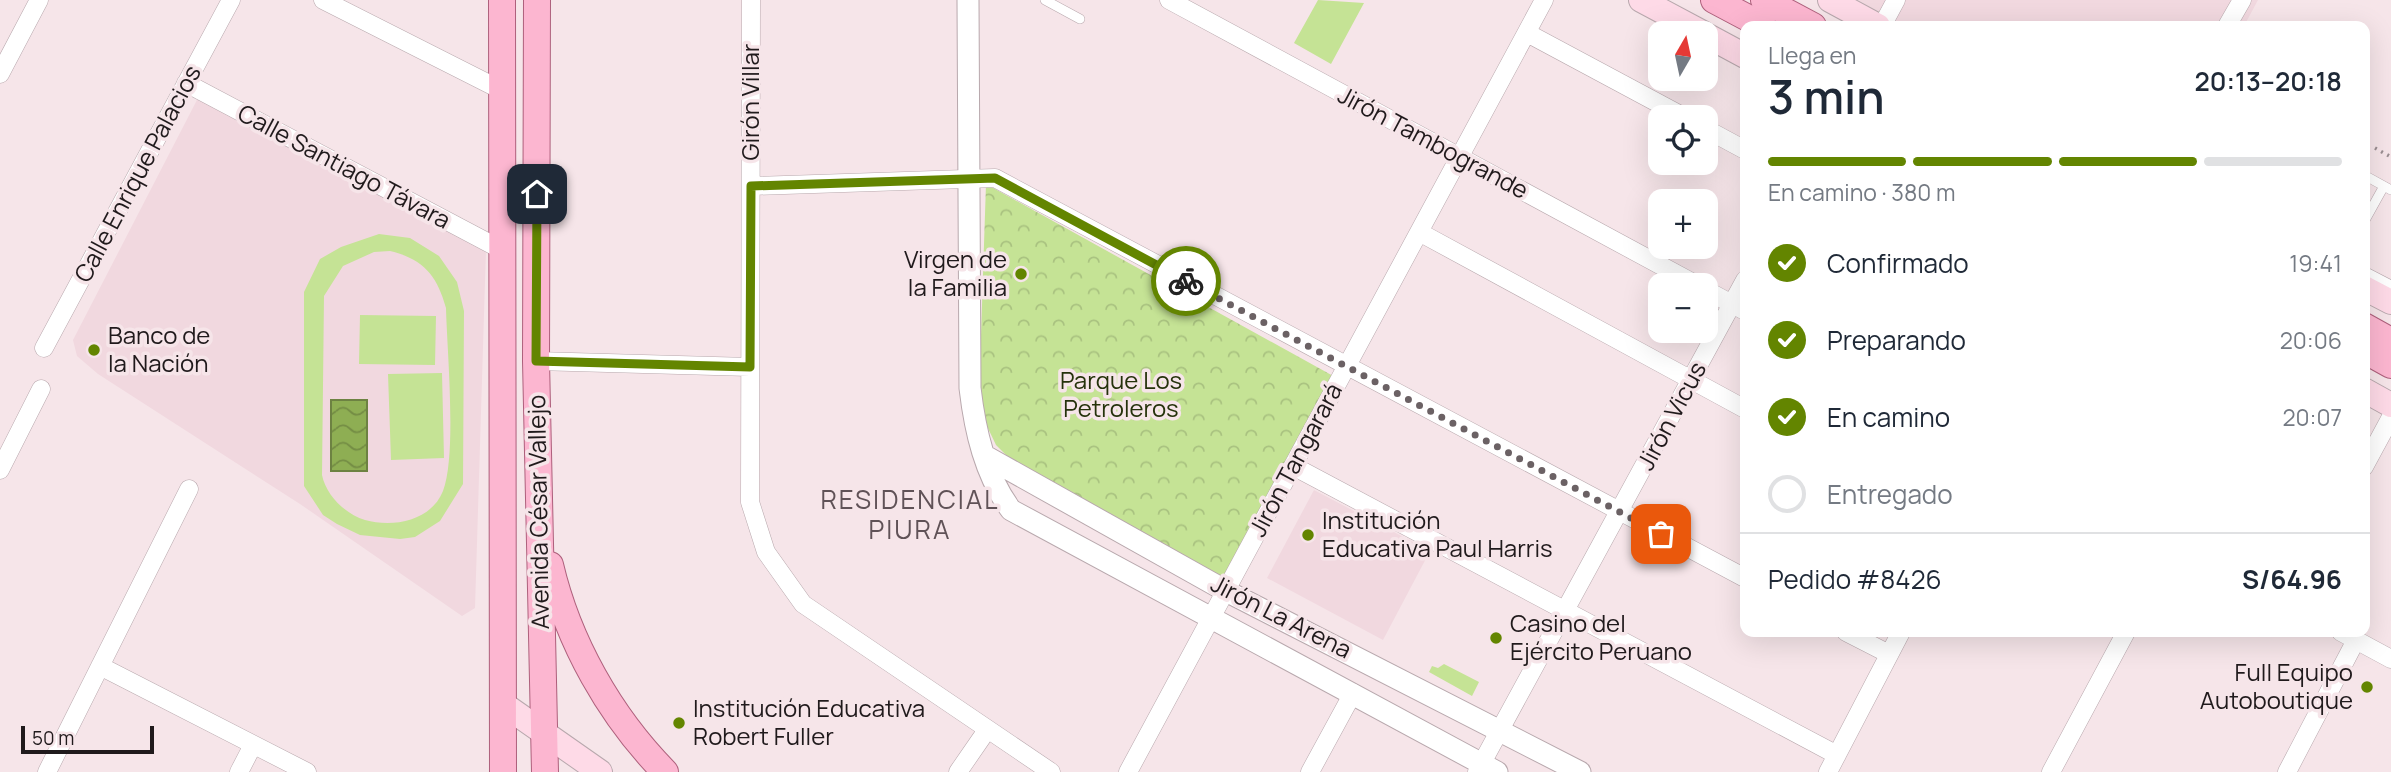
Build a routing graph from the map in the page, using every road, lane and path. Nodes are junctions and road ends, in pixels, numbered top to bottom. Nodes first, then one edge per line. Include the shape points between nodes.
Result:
1 (39, 0) edge
2 (231, 0) edge
3 (323, 0) edge
4 (360, 0) edge
5 (502, 0) edge
6 (537, 0) edge
7 (751, 0) edge
8 (968, 0) edge
9 (1045, 0) edge
10 (1169, 0) edge
11 (1544, 0) edge
12 (1640, 0) edge
13 (1714, 0) edge
14 (1764, 0) edge
15 (1830, 0) edge
16 (1896, 0) edge
17 (2242, 0) edge
18 (1199, 7) edge
19 (360, 19) junction
20 (1080, 19) dead end
21 (1680, 21) edge
22 (1754, 21) edge
23 (1804, 21) edge
24 (1870, 21) edge
25 (1883, 21) edge
26 (2230, 21) edge
27 (1527, 33) junction
28 (1718, 42) edge
29 (1740, 53) edge
30 (0, 74) edge
31 (186, 83) junction
32 (503, 91) junction
33 (1662, 105) edge
34 (1718, 135) edge
35 (1740, 147) edge
36 (2375, 148) dead end
37 (1460, 157) junction
38 (2391, 157) edge
39 (2370, 178) edge
40 (968, 179) junction
41 (751, 186) junction
42 (2387, 188) edge
43 (2370, 213) edge
44 (1419, 232) junction
45 (502, 250) junction
46 (1675, 273) edge
47 (2370, 274) edge
48 (2391, 285) edge
49 (2370, 291) edge
50 (1718, 297) edge
51 (2391, 303) edge
52 (1738, 308) edge
53 (2370, 329) edge
54 (2391, 341) edge
55 (44, 348) dead end
56 (2370, 353) edge
57 (536, 361) junction
58 (2391, 365) edge
59 (750, 367) junction
60 (1346, 368) junction
61 (1691, 380) junction
62 (41, 389) dead end
63 (2370, 393) edge
64 (2391, 405) edge
65 (1740, 406) edge
66 (2391, 417) edge
67 (985, 456) junction
68 (2370, 456) edge
69 (1293, 466) junction
70 (0, 470) edge
71 (189, 489) dead end
72 (1619, 512) junction
73 (540, 517) junction
74 (1740, 575) edge
75 (1226, 590) junction
76 (1566, 609) junction
77 (1211, 619) junction
78 (1856, 637) edge
79 (1898, 637) edge
80 (2123, 637) edge
81 (2348, 637) edge
82 (2350, 637) edge
83 (1889, 654) junction
84 (2391, 659) edge
85 (100, 666) junction
86 (1353, 693) junction
87 (503, 704) junction
88 (1500, 729) junction
89 (987, 730) junction
90 (545, 733) junction
91 (253, 746) junction
92 (1838, 755) junction
93 (1485, 769) edge
94 (47, 772) edge
95 (239, 772) edge
96 (307, 772) edge
97 (503, 772) edge
98 (545, 772) edge
99 (600, 772) edge
100 (665, 772) edge
101 (958, 772) edge
102 (1051, 772) edge
103 (1128, 772) edge
104 (1310, 772) edge
105 (1580, 772) edge
106 (1828, 772) edge
107 (2051, 772) edge
108 (2287, 772) edge

1 - 30 street
2 - 31 street, Calle Enrique Palacios
3 - 19 street
4 - 19 street
5 - 32 main road, Avenida César Vallejo
6 - 57 main road, Avenida César Vallejo
7 - 41 street, Girón Villar
8 - 40 street, Jirón La Arena
9 - 20 lane
10 - 18 street, Jirón Tambogrande
11 - 27 street, Jirón Tangarará
12 - 21 main road
13 - 22 main road
14 - 23 main road
15 - 24 main road
16 - 25 street
17 - 26 street
18 - 37 street, Jirón Tambogrande
19 - 32 street
27 - 33 street
27 - 37 street, Jirón Tangarará
28 - 29 main road
31 - 45 street, Calle Santiago Távara
31 - 55 street, Calle Enrique Palacios
32 - 45 main road, Avenida César Vallejo
34 - 35 street
36 - 38 path
37 - 44 street, Jirón Tangarará
37 - 46 street, Jirón Tambogrande
39 - 42 lane
40 - 41 street
40 - 60 street via 995,178
40 - 67 street, Jirón La Arena via 970,388 974,424
41 - 59 street, Girón Villar
42 - 43 lane
44 - 60 street, Jirón Tangarará
44 - 61 street
45 - 87 main road, Avenida César Vallejo
47 - 48 lane
49 - 51 main road
50 - 52 street
52 - 61 street, Jirón Vicus
53 - 54 main road
56 - 58 main road
57 - 59 street
57 - 73 main road, Avenida César Vallejo
59 - 89 street, Girón Villar via 750,502 766,552 803,604
60 - 69 street, Jirón Tangarará
60 - 72 street
61 - 65 street
61 - 72 street, Jirón Vicus
62 - 70 street
63 - 64 main road
66 - 68 street
67 - 75 street, Jirón La Arena
67 - 77 street, Jirón La Arena via 996,490 1011,510
69 - 75 street, Jirón Tangarará
69 - 76 street
71 - 85 street
72 - 74 street
72 - 76 street, Jirón Vicus
73 - 90 main road, Avenida César Vallejo
73 - 100 main road via 567,620 589,668 617,714
75 - 77 street, Jirón Tangarará
75 - 88 street, Jirón La Arena
76 - 88 street, Jirón Vicus
76 - 92 street
77 - 86 street, Jirón La Arena
77 - 103 street, Jirón Tangarará
78 - 83 street
79 - 83 street
80 - 107 street
81 - 108 street
82 - 84 street
83 - 92 street
85 - 91 street
85 - 94 street
86 - 93 street, Jirón La Arena
86 - 104 street
87 - 90 main road
87 - 97 main road, Avenida César Vallejo
88 - 93 street, Jirón Vicus
88 - 105 street, Jirón La Arena
89 - 101 street
89 - 102 street, Girón Villar
90 - 98 main road, Avenida César Vallejo
90 - 99 main road
91 - 95 street
91 - 96 street
92 - 106 street

